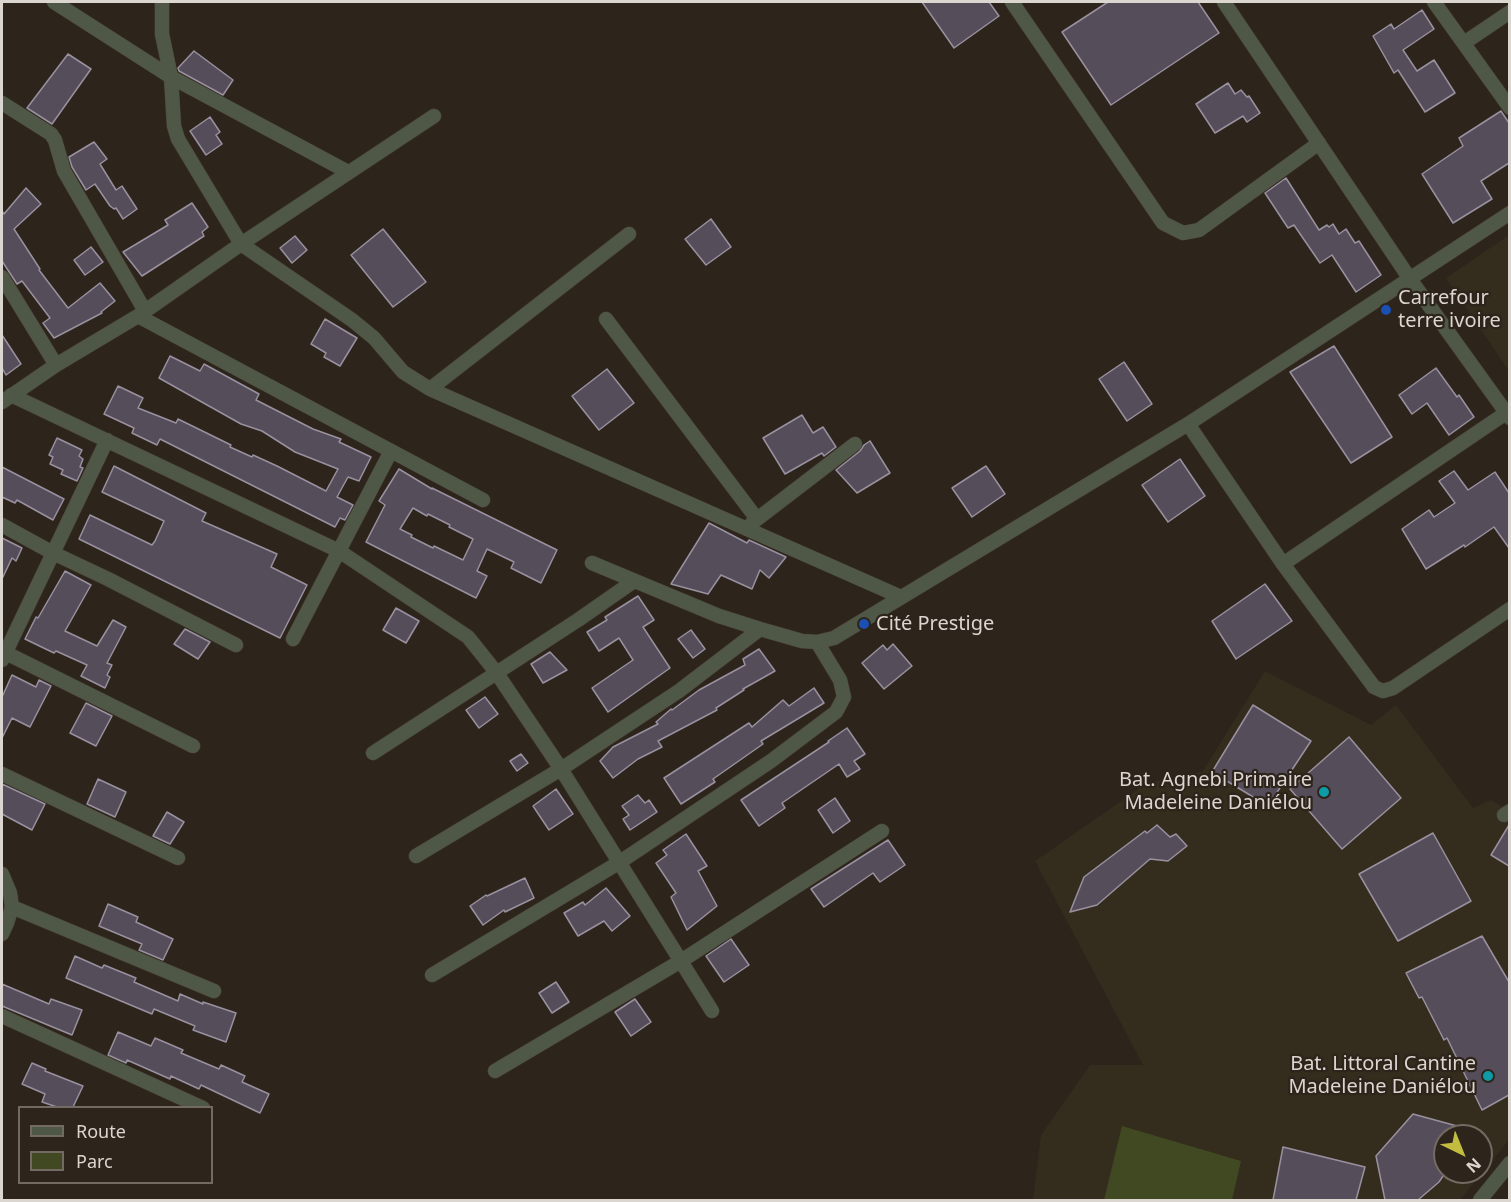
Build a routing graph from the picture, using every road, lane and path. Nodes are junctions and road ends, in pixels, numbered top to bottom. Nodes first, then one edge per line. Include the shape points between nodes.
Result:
1 (54, 2) edge
2 (162, 2) edge
3 (1012, 2) edge
4 (1226, 2) edge
5 (1434, 2) edge
6 (1509, 12) edge
7 (1464, 43) junction
8 (171, 77) junction
9 (2, 103) edge
10 (1509, 108) edge
11 (434, 116) dead end
12 (1319, 143) junction
13 (348, 172) junction
14 (1509, 213) edge
15 (629, 234) dead end
16 (241, 244) junction
17 (2, 277) edge
18 (1410, 279) junction
19 (142, 313) junction
20 (606, 319) dead end
21 (56, 365) junction
22 (430, 389) junction
23 (6, 399) edge
24 (1508, 415) edge
25 (1188, 424) junction
26 (107, 440) junction
27 (855, 444) dead end
28 (391, 451) junction
29 (483, 500) dead end
30 (757, 519) junction
31 (2, 525) edge
32 (745, 528) junction
33 (339, 551) junction
34 (53, 553) junction
35 (592, 563) dead end
36 (1283, 564) junction
37 (634, 581) junction
38 (902, 597) junction
39 (1509, 609) edge
40 (760, 629) junction
41 (293, 639) dead end
42 (817, 642) junction
43 (236, 645) dead end
44 (3, 654) edge
45 (496, 672) junction
46 (193, 746) dead end
47 (373, 753) dead end
48 (561, 769) junction
49 (2, 774) edge
50 (882, 831) dead end
51 (416, 856) dead end
52 (178, 858) dead end
53 (620, 862) junction
54 (2, 874) edge
55 (12, 907) junction
56 (2, 934) edge
57 (681, 961) junction
58 (432, 975) dead end
59 (214, 991) dead end
60 (712, 1011) dead end
61 (2, 1016) edge
62 (495, 1071) dead end
63 (199, 1106) edge
64 (1509, 1163) edge
65 (1480, 1200) edge

1 - 8 street
2 - 8 street via 162,34
3 - 12 street via 1163,223 1183,233 1199,230
4 - 12 street
5 - 7 street
6 - 7 street
7 - 10 street
8 - 13 street
8 - 16 street via 178,140
9 - 19 street via 55,140 63,171
11 - 13 street
12 - 18 street
13 - 16 street
14 - 18 street
15 - 22 street
16 - 19 street
16 - 22 street via 352,320 404,372
17 - 21 street
18 - 24 street
18 - 25 street
19 - 21 street
19 - 28 street
20 - 30 street
21 - 23 street
22 - 32 street
23 - 26 street
24 - 36 street
25 - 36 street
25 - 38 street
26 - 33 street
26 - 34 street
27 - 30 street
28 - 29 street
28 - 33 street
30 - 32 street
31 - 34 street
32 - 38 street
33 - 41 street
33 - 45 street via 468,637
34 - 43 street
34 - 44 street
35 - 37 street
36 - 39 street via 1374,687 1383,691
37 - 40 street
37 - 45 street
38 - 42 street via 834,638
40 - 42 street
40 - 48 street via 678,691
42 - 53 street via 840,680 844,698 836,712 771,761
44 - 46 street
45 - 47 street
45 - 48 street
48 - 51 street
48 - 53 street
49 - 52 street
50 - 57 street
53 - 57 street
53 - 58 street
54 - 55 street
55 - 56 street
55 - 59 street
57 - 60 street
57 - 62 street
61 - 63 street
64 - 65 street

